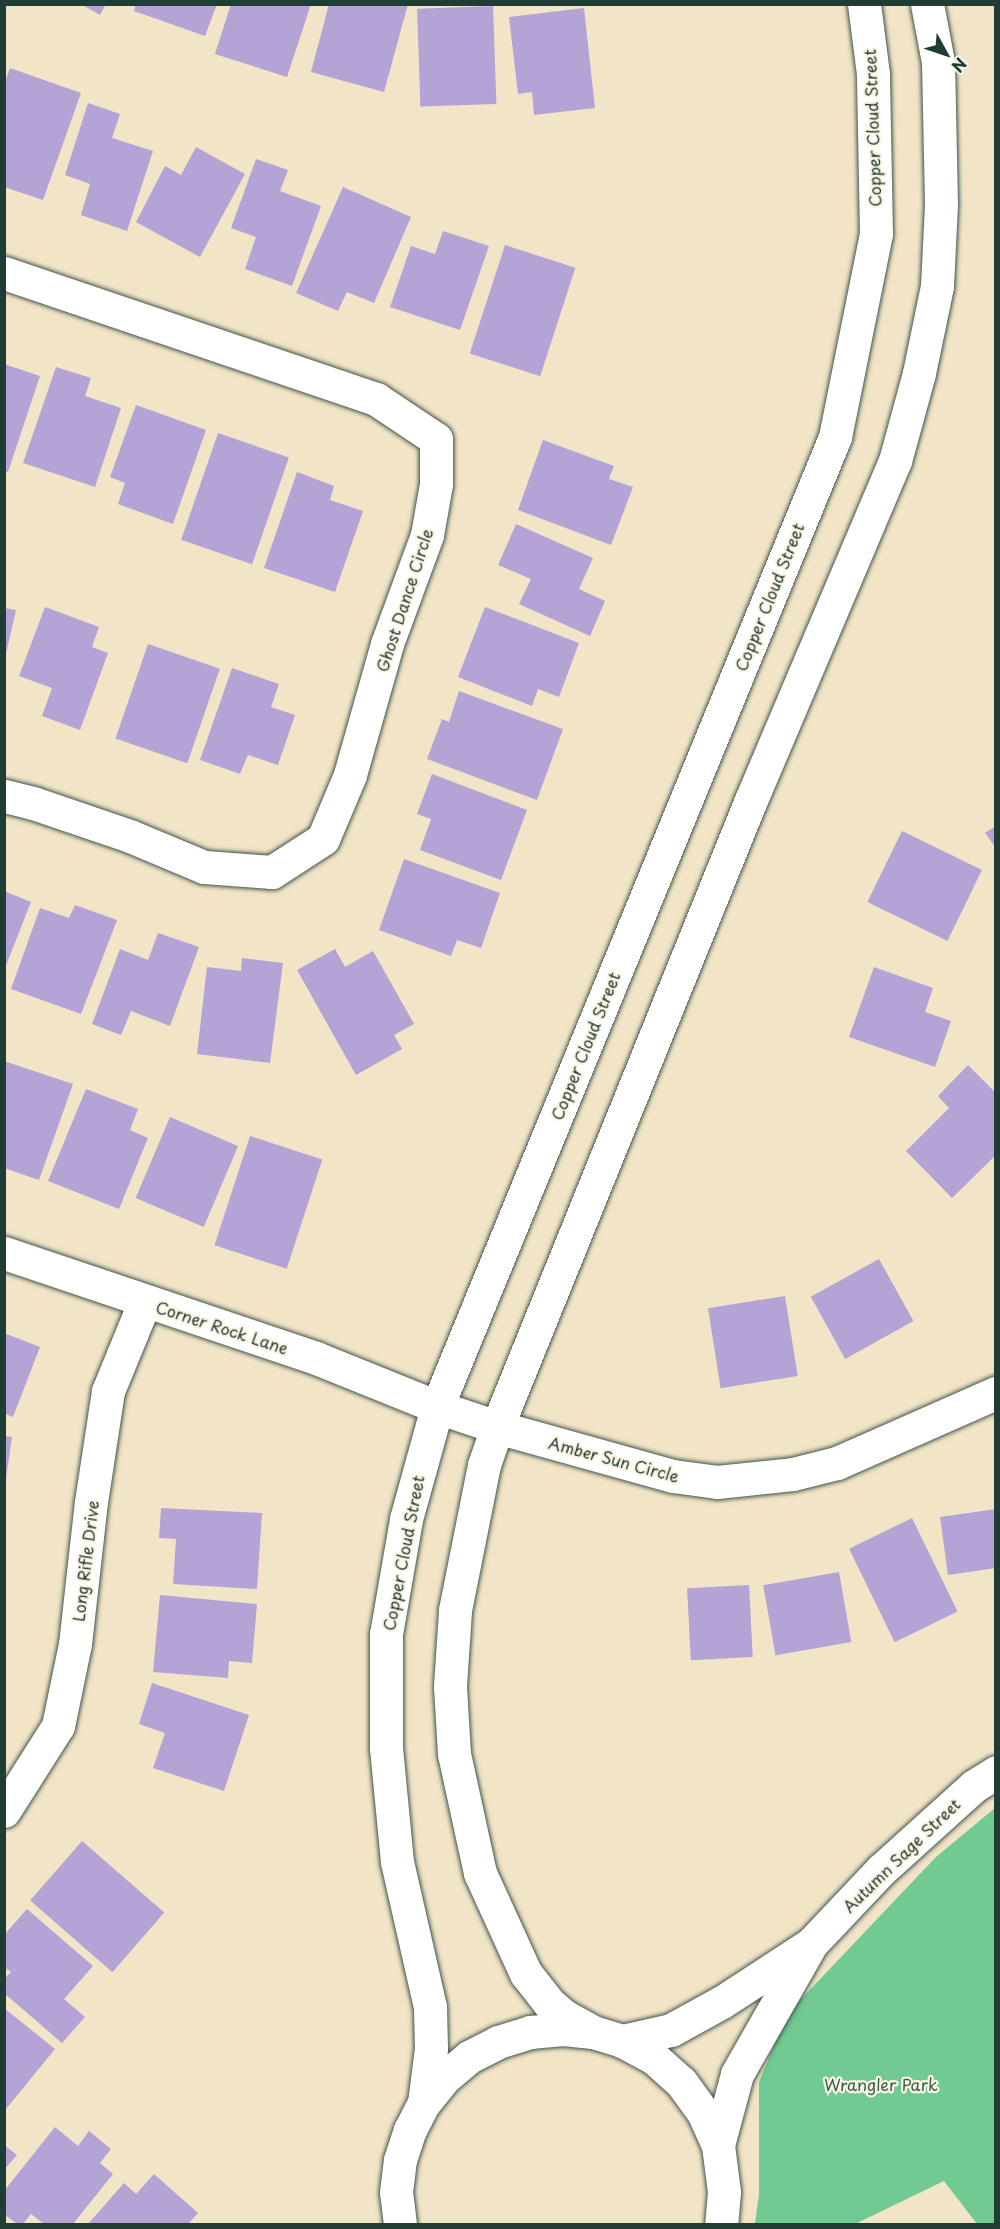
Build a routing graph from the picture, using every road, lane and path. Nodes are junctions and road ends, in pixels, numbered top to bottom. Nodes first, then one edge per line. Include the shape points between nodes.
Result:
1 (864, 4) edge
2 (927, 4) edge
3 (4, 273) edge
4 (4, 796) edge
5 (4, 1253) edge
6 (145, 1301) junction
7 (996, 1393) edge
8 (436, 1407) junction
9 (497, 1427) junction
10 (996, 1772) edge
11 (4, 1811) edge
12 (811, 1944) junction
13 (607, 2036) junction
14 (424, 2103) junction
15 (718, 2145) junction
16 (400, 2224) edge
17 (721, 2224) edge

1 - 8 street, Copper Cloud Street via 873,74 876,234 835,437
2 - 9 street via 938,62 941,204 937,286 895,461 751,800
3 - 4 street, Ghost Dance Circle via 376,399 436,439 436,484 427,535 387,644 350,775 323,839 272,872 204,867 130,836
5 - 6 street, Corner Rock Lane
6 - 8 street, Corner Rock Lane via 316,1358
6 - 11 street, Long Rifle Drive via 108,1391 75,1644 58,1726
7 - 9 street, Amber Sun Circle via 837,1463 753,1480 717,1482 673,1476
8 - 9 street, Amber Sun Circle
8 - 14 street, Copper Cloud Street via 406,1519 386,1634 386,1748 397,1862 430,2007 431,2048
9 - 13 street via 484,1465 455,1610 450,1686 454,1754 480,1873 526,1974 564,2016
10 - 12 street, Autumn Sage Street via 974,1786 881,1870
12 - 13 street, Autumn Sage Street via 671,2030
12 - 15 street, Autumn Sage Street via 737,2074
13 - 14 street via 562,2029 530,2032 498,2042 469,2057 444,2078
13 - 15 street via 654,2058 681,2082 703,2112
14 - 16 street via 400,2160 396,2192
15 - 17 street via 724,2192

